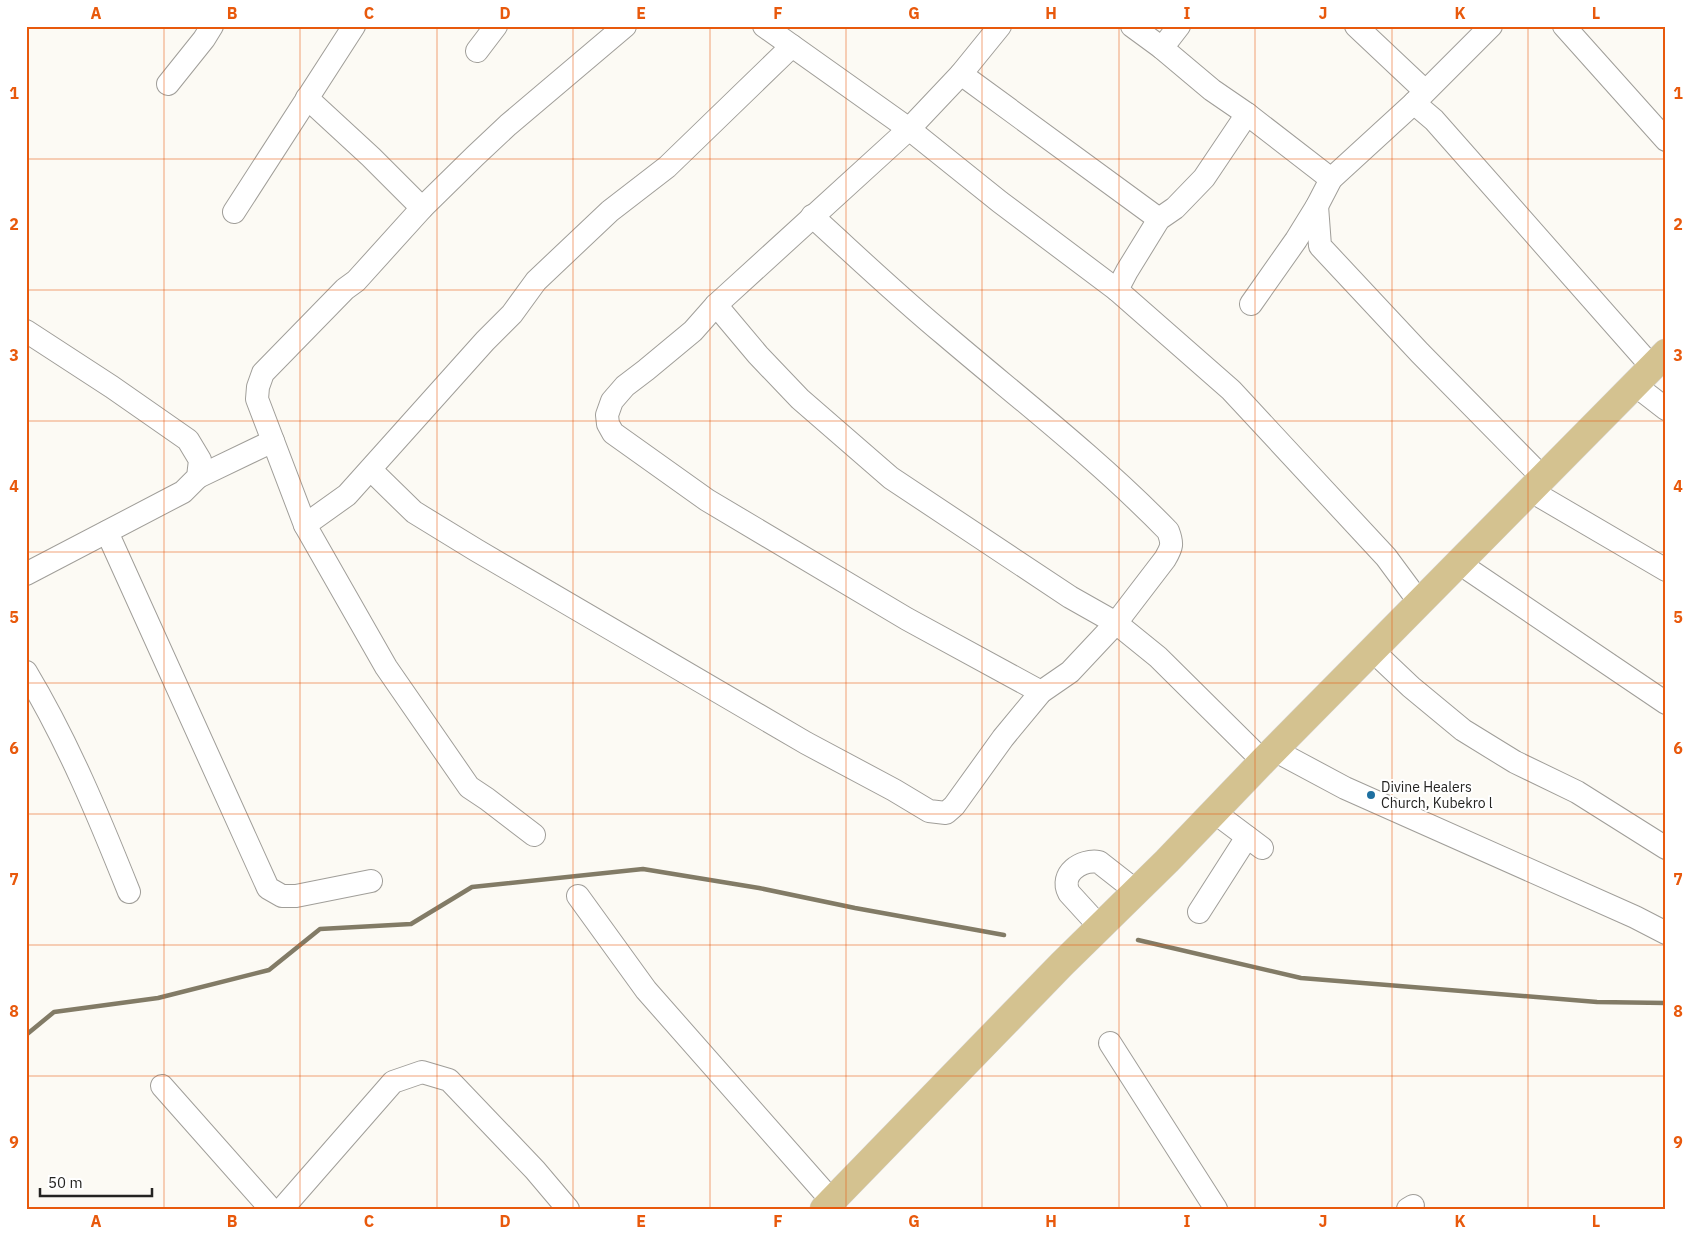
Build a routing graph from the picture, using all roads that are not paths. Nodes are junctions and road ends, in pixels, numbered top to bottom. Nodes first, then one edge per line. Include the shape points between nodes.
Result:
1 (212, 26) edge
2 (354, 26) edge
3 (496, 26) edge
4 (625, 26) edge
5 (764, 26) edge
6 (1000, 26) edge
7 (1132, 26) edge
8 (1179, 26) edge
9 (1356, 26) edge
10 (1491, 26) edge
11 (1564, 26) edge
12 (792, 46) junction
13 (1162, 48) junction
14 (477, 51) dead end
15 (961, 74) junction
16 (168, 84) dead end
17 (1419, 97) junction
18 (308, 98) junction
19 (1247, 114) junction
20 (909, 129) junction
21 (1666, 140) edge
22 (1332, 179) junction
23 (1317, 206) junction
24 (422, 208) junction
25 (234, 212) dead end
26 (812, 216) junction
27 (1159, 219) junction
28 (1296, 240) junction
29 (1320, 246) junction
30 (1117, 290) junction
31 (1251, 304) dead end
32 (716, 305) junction
33 (26, 331) edge
34 (1651, 368) edge
35 (1666, 409) edge
36 (273, 441) junction
37 (371, 470) junction
38 (198, 477) junction
39 (1537, 485) junction
40 (305, 525) junction
41 (107, 532) junction
42 (1459, 563) junction
43 (1666, 570) edge
44 (26, 574) edge
45 (1420, 603) junction
46 (1116, 623) junction
47 (1373, 651) junction
48 (26, 672) edge
49 (1041, 692) junction
50 (1666, 703) edge
51 (1269, 755) junction
52 (1214, 812) junction
53 (534, 835) dead end
54 (1666, 848) edge
55 (371, 881) dead end
56 (1136, 891) junction
57 (130, 892) dead end
58 (578, 896) dead end
59 (1199, 912) dead end
60 (1100, 927) junction
61 (1666, 933) edge
62 (1110, 1043) dead end
63 (162, 1086) dead end
64 (828, 1205) edge
65 (271, 1209) edge
66 (282, 1209) edge
67 (568, 1209) edge
68 (1216, 1209) edge

1 - 16 street
2 - 18 street
3 - 14 street
4 - 24 street via 508,125
5 - 12 street
6 - 15 street
7 - 13 street
8 - 13 street
9 - 17 street
10 - 17 street
11 - 21 street
12 - 20 street
12 - 37 street via 667,166 610,211 536,281 512,314
13 - 19 street via 1212,90
15 - 20 street
15 - 27 street
17 - 22 street
17 - 34 street via 1434,120
18 - 24 street
18 - 25 street
19 - 22 street
19 - 27 street via 1204,178 1175,208
20 - 26 street
20 - 30 street
22 - 23 street
23 - 28 street
23 - 29 street
24 - 36 street via 356,281 263,373 257,399
26 - 32 street
26 - 46 street via 943,334 1137,499 1168,531 1172,547
27 - 30 street
28 - 29 street
28 - 31 street
29 - 39 street
30 - 45 street via 1231,390 1386,558
32 - 46 street via 800,399 890,478 1070,597
32 - 49 street via 692,331 612,400 607,415 613,433 707,500 907,619
33 - 38 street via 188,440 200,460
34 - 35 street
34 - 39 main road
36 - 38 street
36 - 40 street
37 - 40 street via 347,495
37 - 49 street via 414,512 476,550 806,744 929,810 946,813 954,806
38 - 41 street via 183,492
39 - 42 main road
39 - 43 street
40 - 53 street via 386,667 469,787
41 - 44 street
41 - 55 street via 268,888 282,896 296,896
42 - 45 main road
42 - 50 street
45 - 47 main road
46 - 49 street via 1070,672
46 - 51 street
47 - 51 main road
47 - 54 street via 1410,687 1463,730 1514,762 1577,792
48 - 57 street via 50,712
51 - 52 main road
51 - 61 street
52 - 56 main road
52 - 59 street via 1254,843
56 - 60 main road
56 - 60 street via 1099,862 1084,863 1067,876 1069,893
58 - 64 street via 646,990
60 - 64 main road
62 - 68 street
63 - 65 street
66 - 67 street via 393,1082 422,1072 449,1080

